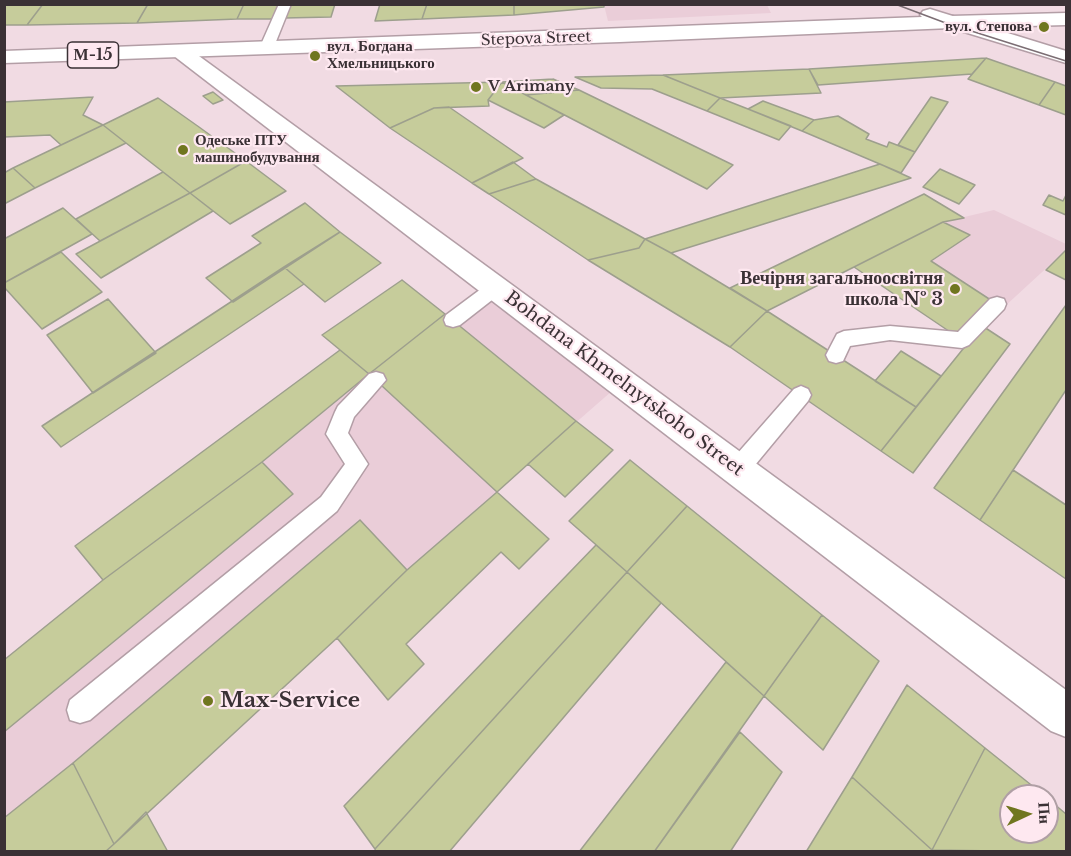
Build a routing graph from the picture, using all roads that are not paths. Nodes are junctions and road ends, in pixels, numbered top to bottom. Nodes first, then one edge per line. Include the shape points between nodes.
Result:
1 (285, 4) edge
2 (867, 4) edge
3 (903, 4) edge
4 (1066, 19) edge
5 (951, 22) junction
6 (820, 27) junction
7 (266, 49) junction
8 (181, 52) junction
9 (4, 57) edge
10 (1066, 57) edge
11 (495, 288) junction
12 (997, 304) dead end
13 (453, 320) dead end
14 (836, 355) dead end
15 (376, 380) dead end
16 (801, 395) dead end
17 (738, 469) junction
18 (80, 710) dead end
19 (1066, 716) edge

1 - 7 lane
2 - 6 main road via 842,20
3 - 5 main road
4 - 5 main road, Stepova Street
5 - 6 main road, Stepova Street
5 - 10 main road
6 - 7 main road, Stepova Street
7 - 8 main road, Stepova Street
8 - 9 main road, Stepova Street / М-15
8 - 11 main road, Bohdana Khmelnytskoho Street
11 - 13 lane
11 - 17 main road, Bohdana Khmelnytskoho Street
12 - 14 lane via 962,340 890,333 844,339
15 - 18 lane via 345,412 337,434 357,464 329,504
16 - 17 lane
17 - 19 main road, Bohdana Khmelnytskoho Street

